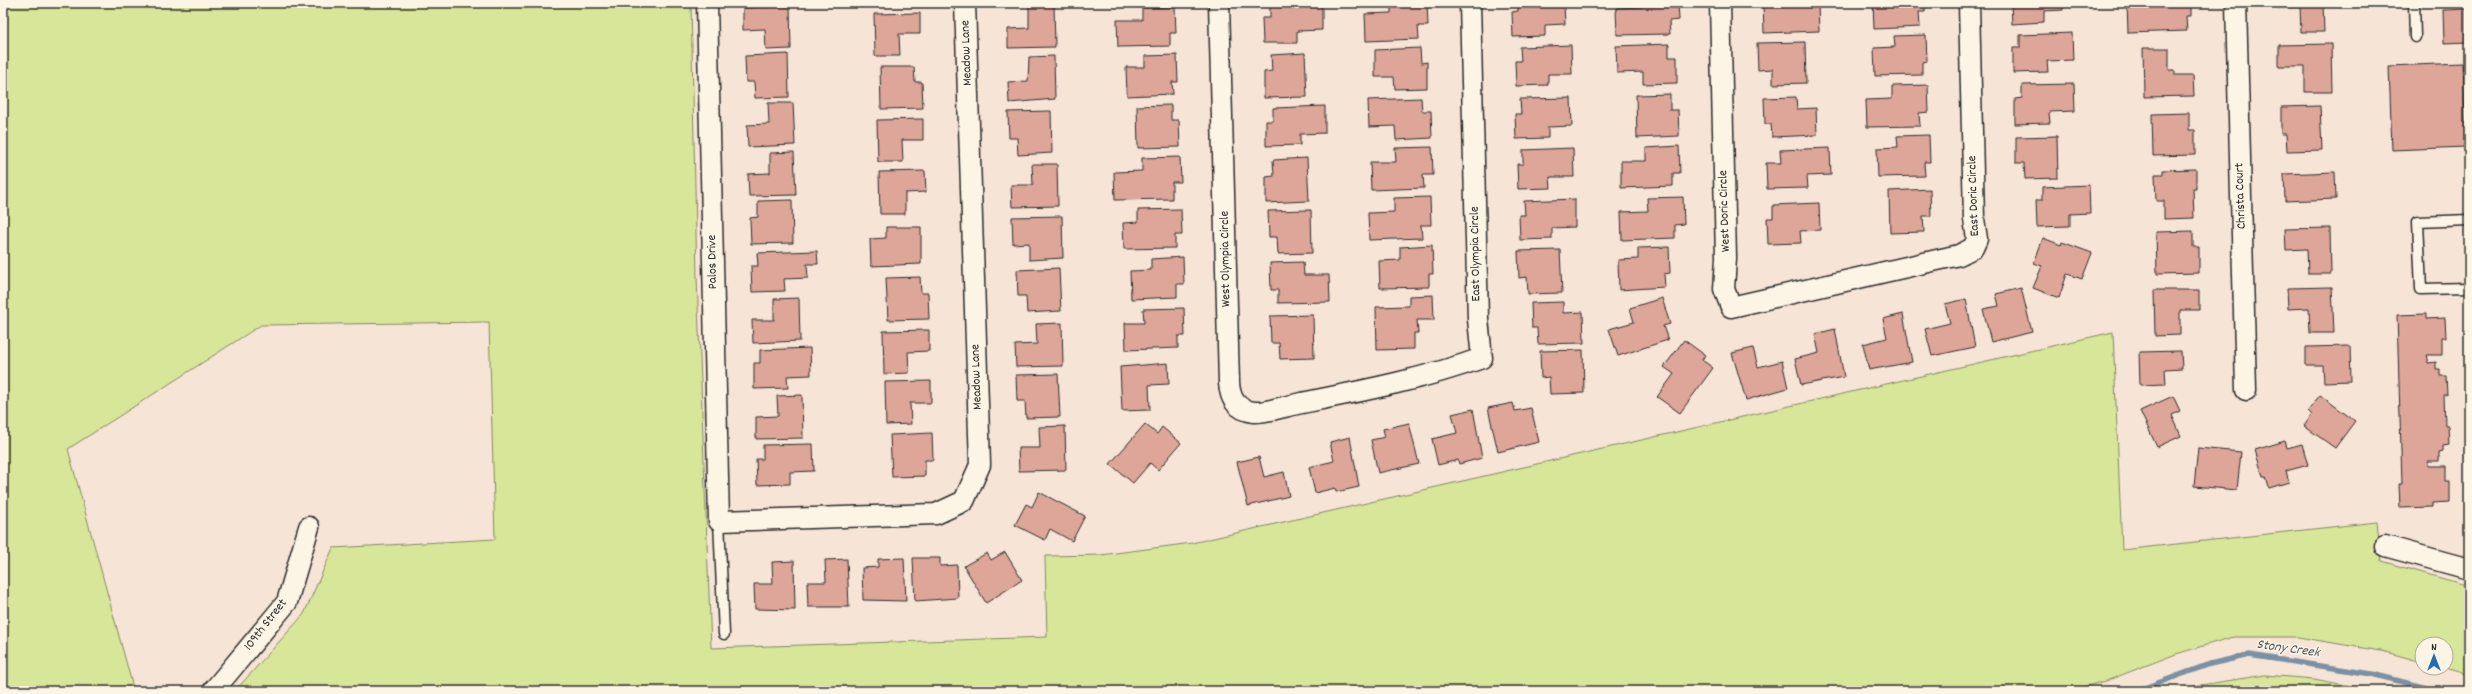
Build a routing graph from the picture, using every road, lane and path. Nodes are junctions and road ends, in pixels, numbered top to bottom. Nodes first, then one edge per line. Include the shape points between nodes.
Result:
1 (707, 3) edge
2 (965, 3) edge
3 (1219, 3) edge
4 (1470, 3) edge
5 (1720, 3) edge
6 (1969, 3) edge
7 (2236, 3) edge
8 (2414, 3) edge
9 (2415, 37) dead end
10 (2469, 220) edge
11 (1838, 284) joint
12 (2469, 288) edge
13 (2246, 390) dead end
14 (1341, 395) joint
15 (719, 521) junction
16 (309, 527) dead end
17 (2385, 546) dead end
18 (2469, 569) edge
19 (724, 634) dead end
20 (212, 691) edge

1 - 15 street, Palos Drive
2 - 15 street, Meadow Lane via 980,465 964,501 936,514
3 - 14 street, West Olympia Circle via 1230,396 1237,406 1254,412
4 - 14 street, East Olympia Circle via 1478,319 1482,358 1449,370
5 - 11 street, West Doric Circle via 1726,258 1724,289 1731,307
6 - 11 street, East Doric Circle via 1974,219 1977,239 1974,248 1959,255
7 - 13 street, Christa Court
8 - 9 lane
10 - 12 lane via 2418,222 2421,289
15 - 19 lane
16 - 20 street, 109th Street via 287,602
17 - 18 street

